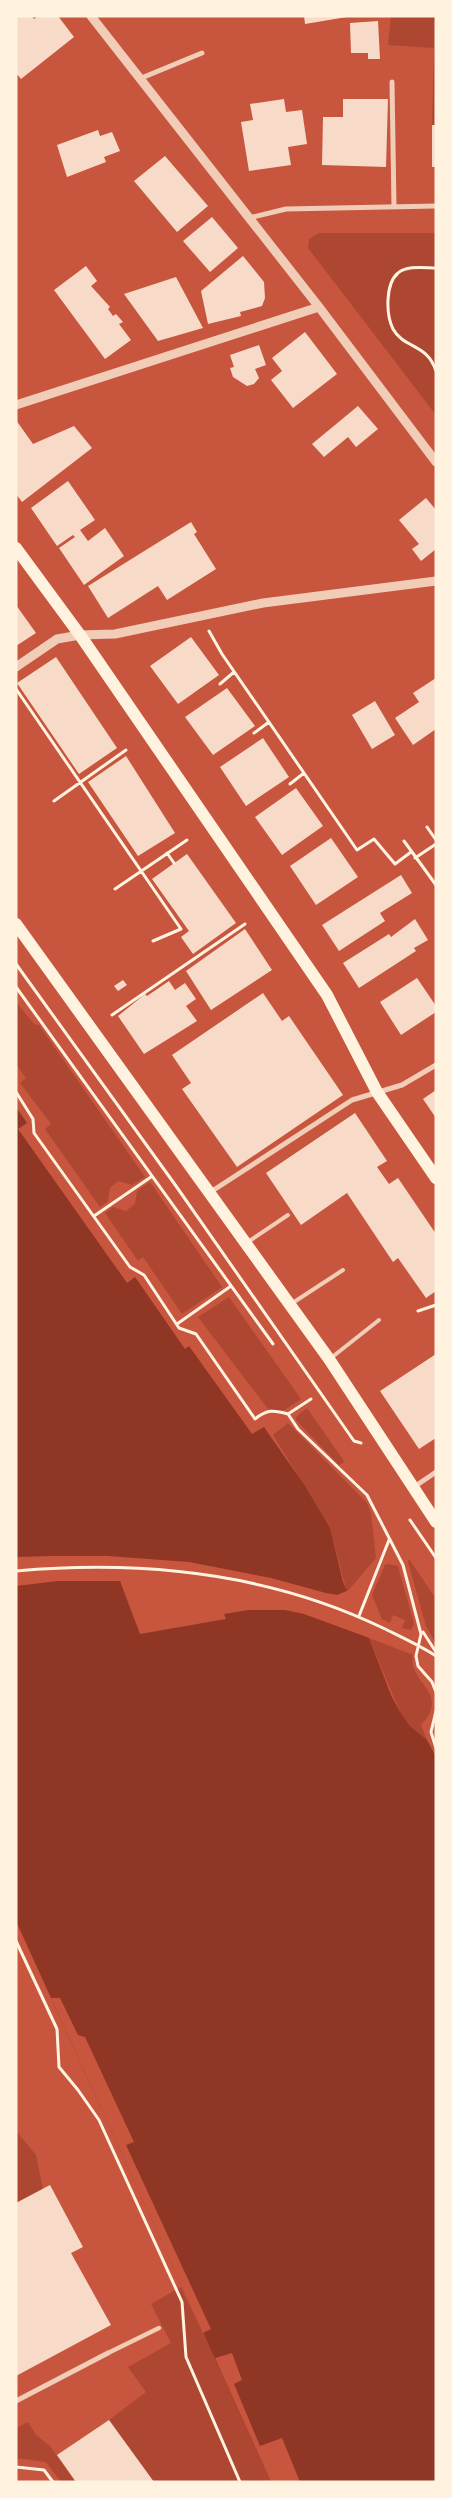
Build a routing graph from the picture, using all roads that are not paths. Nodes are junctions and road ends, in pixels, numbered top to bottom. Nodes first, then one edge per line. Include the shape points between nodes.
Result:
1 (91, 16) edge
2 (202, 53) dead end
3 (139, 78) junction
4 (392, 82) dead end
5 (436, 206) edge
6 (394, 207) junction
7 (249, 218) junction
8 (320, 307) junction
9 (16, 405) edge
10 (436, 462) edge
11 (16, 548) edge
12 (436, 581) edge
13 (80, 635) junction
14 (16, 667) edge
15 (16, 924) edge
16 (436, 1065) edge
17 (377, 1092) junction
18 (436, 1178) edge
19 (209, 1193) junction
20 (288, 1215) dead end
21 (246, 1243) junction
22 (343, 1270) dead end
23 (289, 1305) junction
24 (379, 1320) dead end
25 (329, 1359) junction
26 (436, 1472) edge
27 (414, 1487) junction
28 (436, 1522) edge
29 (159, 2328) dead end
30 (108, 2353) joint
31 (16, 2401) edge

1 - 3 street
2 - 3 street
3 - 7 street
4 - 6 street
5 - 6 street
6 - 7 street via 286,209
7 - 8 street
8 - 9 street
8 - 10 street
11 - 13 main road
12 - 13 street via 249,605 116,634
13 - 14 street via 56,639
13 - 17 main road via 327,996
15 - 19 main road
16 - 17 street via 402,1085
17 - 18 main road
17 - 19 street via 352,1100
19 - 21 main road
20 - 21 lane
21 - 23 main road
22 - 23 lane
23 - 25 main road
24 - 25 lane
25 - 27 main road
26 - 27 street
27 - 28 main road
29 - 30 street
30 - 31 street

